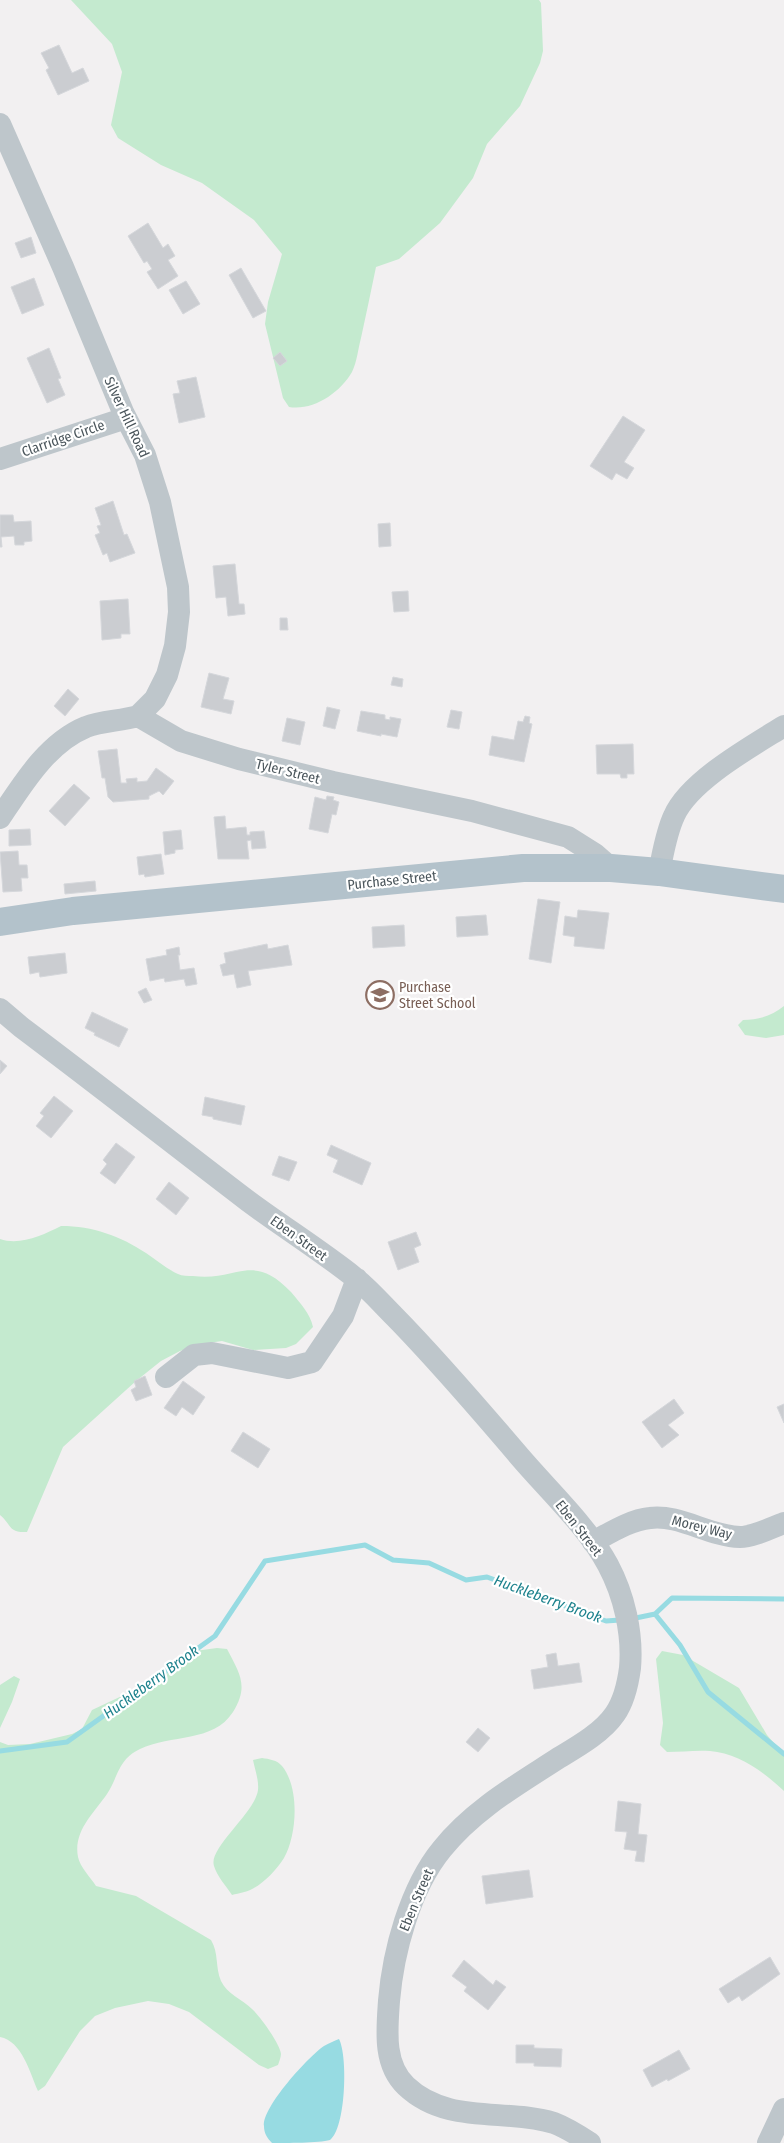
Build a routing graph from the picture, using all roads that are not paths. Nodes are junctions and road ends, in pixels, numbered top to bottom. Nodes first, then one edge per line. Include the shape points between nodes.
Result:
1 (0, 124) edge
2 (126, 418) junction
3 (0, 460) edge
4 (138, 716) junction
5 (784, 726) edge
6 (0, 818) edge
7 (611, 868) junction
8 (659, 872) junction
9 (784, 890) edge
10 (0, 922) edge
11 (0, 1009) edge
12 (357, 1279) junction
13 (166, 1377) dead end
14 (784, 1524) edge
15 (593, 1542) junction
16 (784, 2109) edge
17 (590, 2143) edge
18 (768, 2143) edge

1 - 2 street, Silver Hill Road
2 - 3 street, Clarridge Circle
2 - 4 street, Silver Hill Road via 145,455 160,502 178,587 179,612 172,664 155,699
4 - 6 street via 87,727 73,734 48,754
4 - 7 street, Tyler Street via 182,741 221,754 333,782 472,811 568,837
5 - 8 street via 709,776 682,802 668,831
7 - 8 main road, Purchase Street
7 - 10 main road, Purchase Street via 523,868 73,911
8 - 9 main road, Purchase Street
11 - 12 street, Eben Street via 235,1190
12 - 13 street via 343,1316 312,1362 288,1368 212,1353 194,1355
12 - 15 street, Eben Street via 411,1334
14 - 15 street, Morey Way via 742,1537 721,1535 668,1518 650,1518 633,1522
15 - 17 street, Eben Street via 608,1565 625,1606 630,1667 623,1698 614,1716 591,1736 508,1790 472,1818 439,1851 414,1897 397,1947 386,2032 387,2046 399,2078 432,2104 465,2113 554,2124
16 - 18 street

